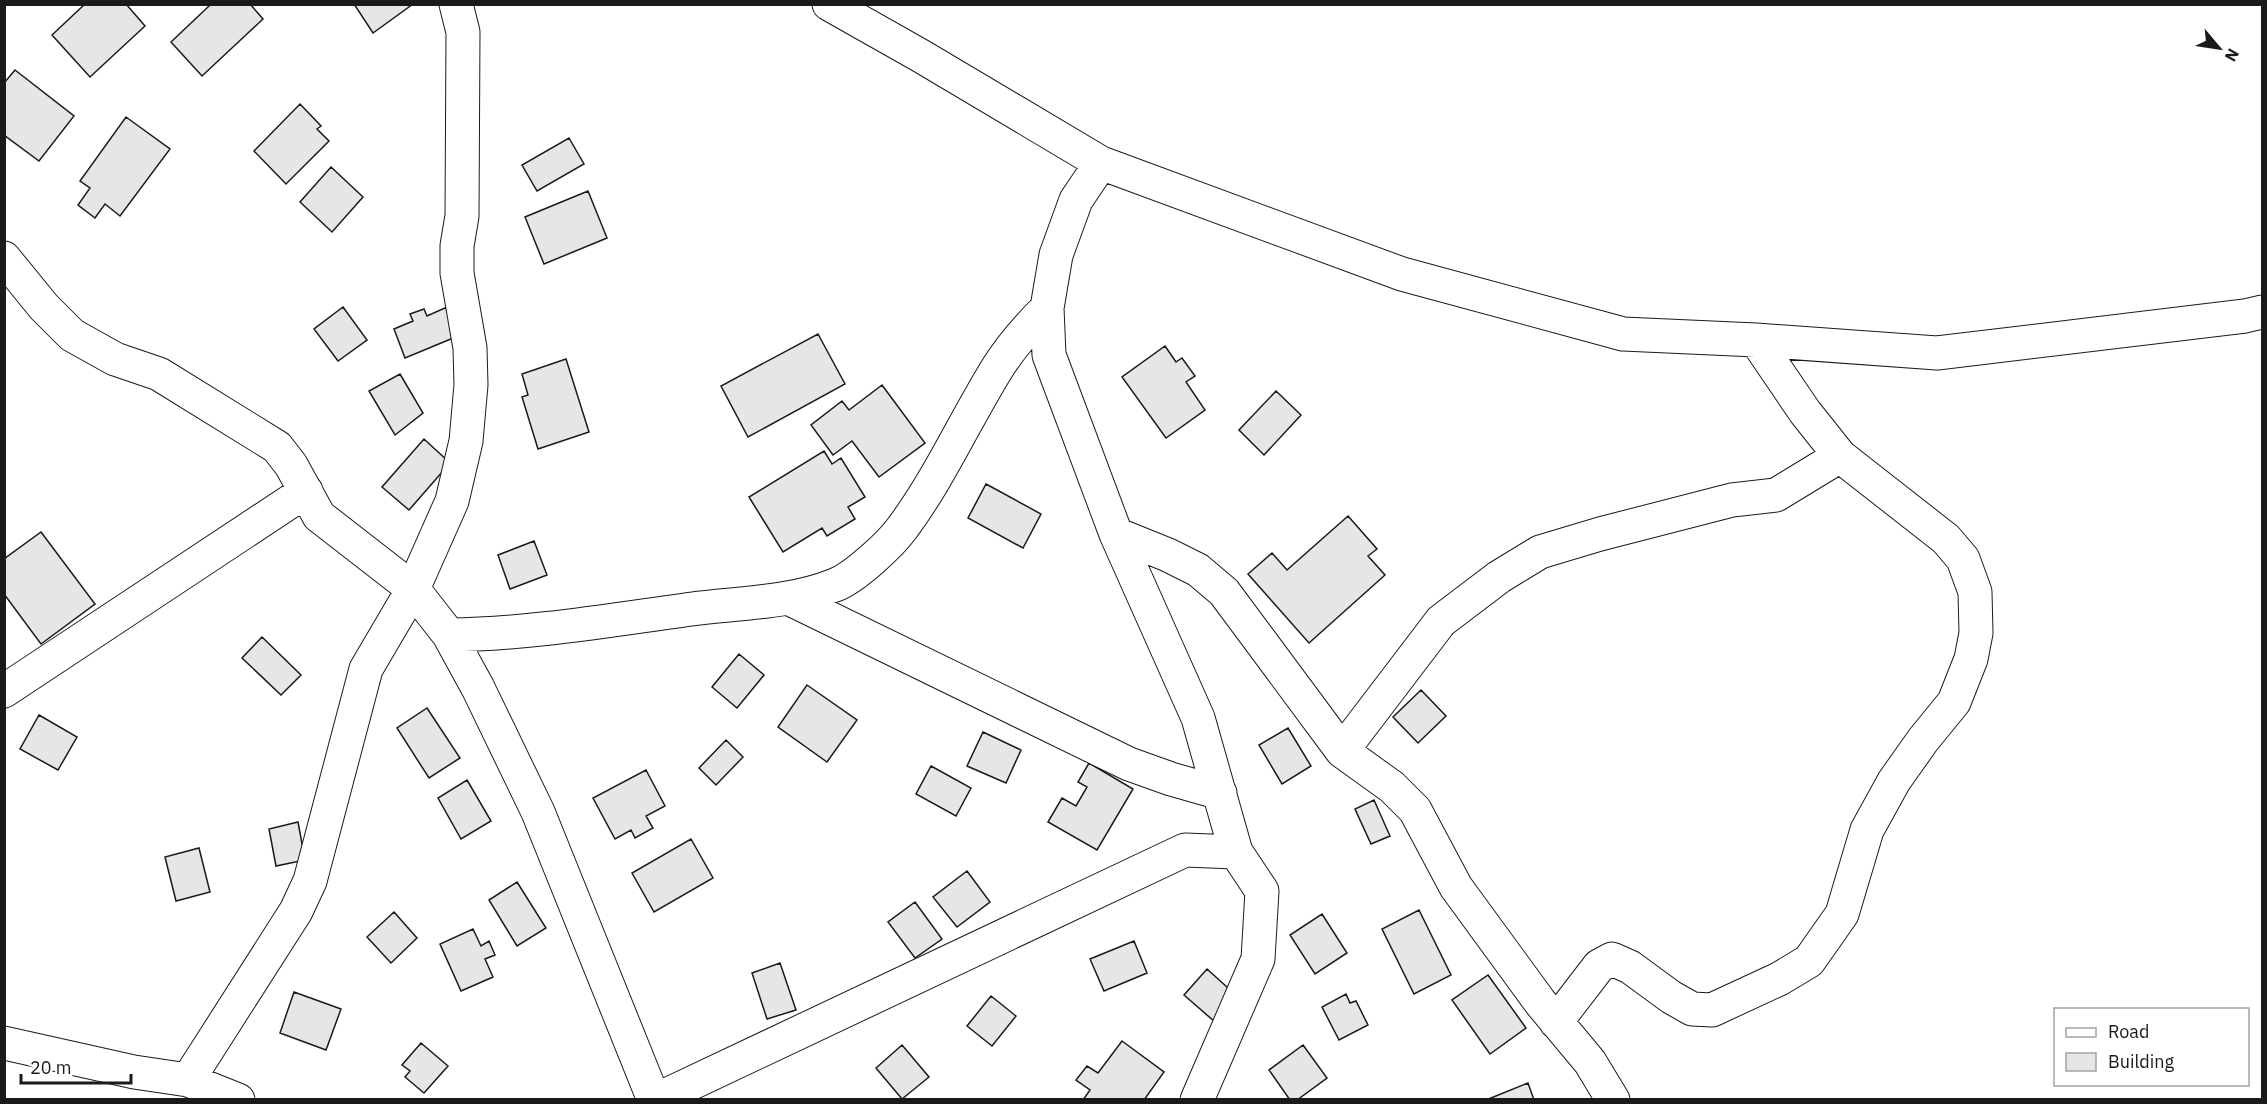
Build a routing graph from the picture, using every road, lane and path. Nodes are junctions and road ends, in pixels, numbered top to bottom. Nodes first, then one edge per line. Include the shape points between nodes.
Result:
1 (456, 4) edge
2 (829, 4) edge
3 (1101, 163) junction
4 (4, 258) edge
5 (1047, 308) junction
6 (2262, 312) edge
7 (1756, 340) junction
8 (1840, 456) junction
9 (306, 491) junction
10 (1116, 534) junction
11 (413, 589) junction
12 (788, 598) junction
13 (449, 635) junction
14 (4, 691) edge
15 (1342, 750) junction
16 (1220, 793) junction
17 (1236, 852) junction
18 (1556, 1022) junction
19 (4, 1043) edge
20 (188, 1080) junction
21 (238, 1100) edge
22 (655, 1100) edge
23 (1197, 1100) edge
24 (1613, 1100) edge

1 - 11 street via 463,32 462,216 457,273 470,348 471,385 466,441 452,501
2 - 3 street
3 - 5 street via 1076,200 1056,255
3 - 7 street via 1402,274 1623,334
4 - 9 street via 72,335 115,359 159,374 277,447
5 - 10 street via 1049,355
5 - 12 street via 999,366 902,528 869,562 837,585
6 - 7 street via 1936,353
7 - 8 street
8 - 15 street via 1776,495 1732,500 1540,552 1441,621
8 - 18 street via 1946,539 1963,559 1975,592 1976,633 1971,659 1953,702 1893,781 1867,830 1842,914 1809,961 1712,1010 1692,1009 1612,959 1599,966
9 - 11 street via 319,516
9 - 14 street
10 - 15 street via 1198,570 1224,592
10 - 16 street via 1198,718
11 - 13 street
11 - 20 street via 366,669 310,881 296,911
12 - 13 street via 567,628
12 - 16 street via 1128,764
13 - 22 street via 538,812
15 - 18 street via 1392,787 1415,810 1456,886
16 - 17 street
17 - 22 street via 1185,850
17 - 23 street via 1262,891 1258,958
18 - 24 street via 1590,1062
19 - 20 street
20 - 21 street

